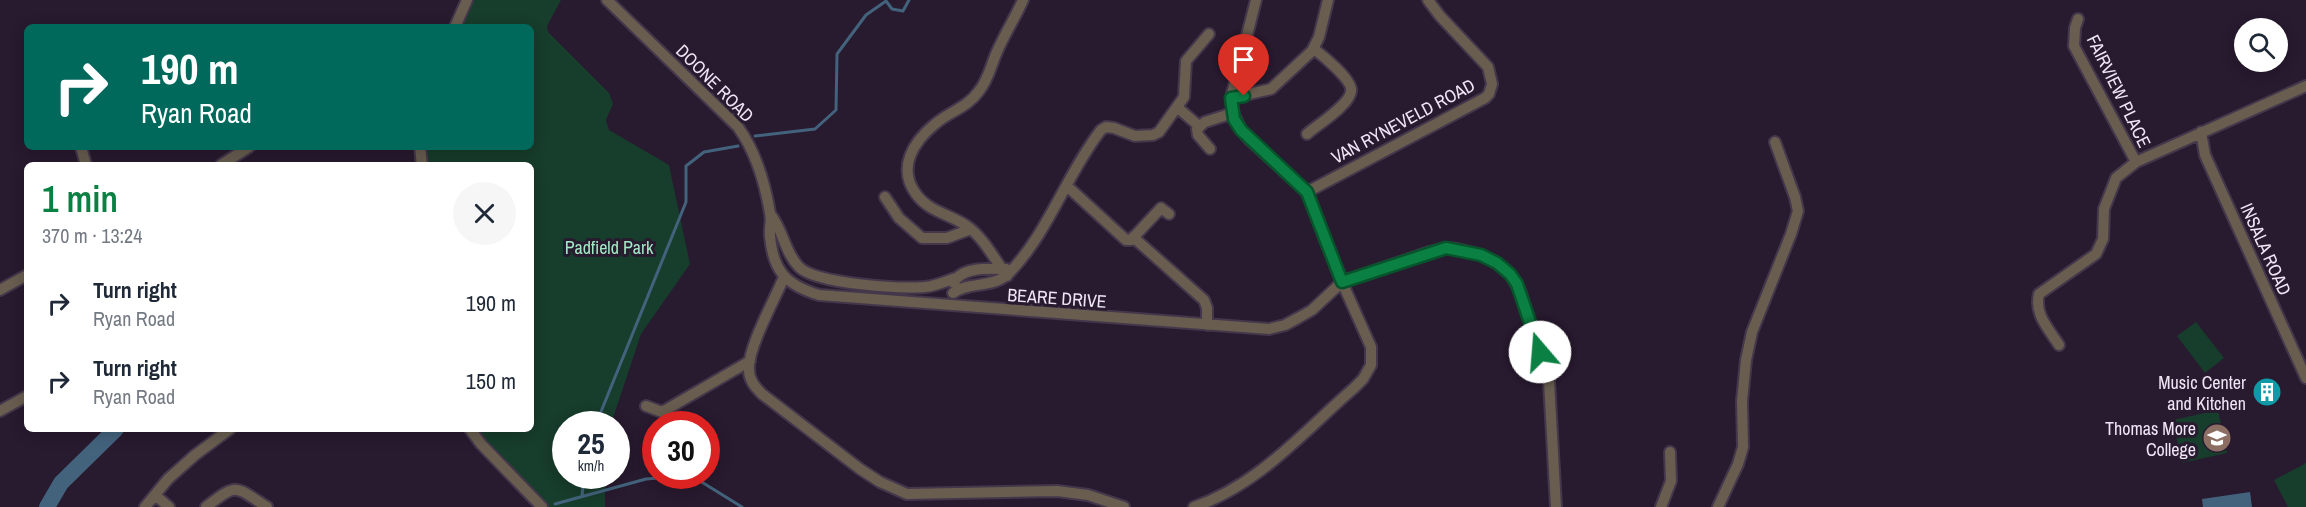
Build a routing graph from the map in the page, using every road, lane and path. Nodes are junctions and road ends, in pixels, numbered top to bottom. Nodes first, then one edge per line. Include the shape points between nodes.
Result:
1 (467, 0) edge
2 (607, 0) edge
3 (1023, 0) edge
4 (1256, 0) edge
5 (1328, 0) edge
6 (1428, 0) edge
7 (2078, 19) dead end
8 (456, 24) edge
9 (1209, 34) dead end
10 (1314, 49) junction
11 (2306, 86) edge
12 (1231, 98) junction
13 (1178, 108) junction
14 (1233, 113) junction
15 (1199, 126) junction
16 (2201, 132) junction
17 (1306, 134) dead end
18 (1775, 142) dead end
19 (1210, 149) dead end
20 (244, 150) edge
21 (226, 162) edge
22 (2136, 162) junction
23 (1067, 186) junction
24 (1307, 192) junction
25 (885, 197) dead end
26 (771, 214) junction
27 (1169, 214) dead end
28 (971, 229) junction
29 (1134, 237) junction
30 (1007, 271) junction
31 (24, 277) edge
32 (784, 277) junction
33 (956, 278) junction
34 (1342, 282) junction
35 (0, 290) edge
36 (953, 293) junction
37 (954, 307) junction
38 (1207, 325) junction
39 (2059, 345) dead end
40 (750, 361) junction
41 (2306, 378) edge
42 (24, 398) edge
43 (646, 406) dead end
44 (0, 411) edge
45 (226, 432) edge
46 (472, 432) edge
47 (1670, 452) dead end
48 (946, 494) junction
49 (155, 495) junction
50 (145, 507) edge
51 (169, 507) edge
52 (206, 507) edge
53 (267, 507) edge
54 (542, 507) edge
55 (946, 507) edge
56 (1124, 507) edge
57 (1194, 507) edge
58 (1556, 507) edge
59 (1661, 507) edge
60 (1718, 507) edge

1 - 8 street
2 - 26 street, DOONE ROAD via 738,127 754,153
3 - 28 street via 982,88 967,105 936,123 908,159 907,176 917,196
4 - 12 street
5 - 10 street
6 - 24 street, VAN RYNEVELD ROAD via 1488,67 1492,84 1489,94
7 - 22 street, FAIRVIEW PLACE via 2074,46
9 - 13 street via 1186,62 1185,92
10 - 12 street via 1270,89
10 - 17 street via 1352,88 1344,104
11 - 16 street
12 - 14 street
13 - 15 street
13 - 23 street via 1152,135 1130,135 1109,127 1101,130
14 - 15 street
14 - 24 street via 1250,140
15 - 19 street via 1198,135
16 - 22 street
16 - 41 street, INSALA ROAD via 2205,155
18 - 60 street via 1798,211 1752,332 1742,401 1743,447
20 - 21 street
22 - 39 street, FAIRVIEW PLACE via 2116,177 2104,209 2103,239 2096,254 2039,294 2038,311
23 - 29 street via 1123,238
23 - 30 street via 1036,242
24 - 34 street
25 - 28 street via 899,218 922,238 947,238
26 - 32 street, DOONE ROAD via 771,248
26 - 33 street via 795,261 809,274 838,281 924,287
27 - 29 street via 1159,209
28 - 30 street
29 - 38 street via 1204,300
30 - 33 street via 969,271
30 - 36 street via 986,285
31 - 35 street
32 - 37 street, BEARE DRIVE via 807,291 831,297
32 - 40 street
33 - 36 street
34 - 38 street, BEARE DRIVE via 1312,310 1285,325 1269,329
34 - 57 street via 1371,347 1368,373 1262,471
34 - 58 street via 1446,248 1481,255 1510,274 1520,291 1549,381
36 - 37 street
37 - 38 street, BEARE DRIVE
40 - 43 street via 662,412
40 - 48 street via 750,378 762,394 860,469 907,494
42 - 44 street
45 - 49 street via 195,455
46 - 54 street
47 - 59 street via 1671,481
48 - 55 street
48 - 56 street via 1057,491 1088,495
49 - 50 street
49 - 51 street
52 - 53 street via 234,489

